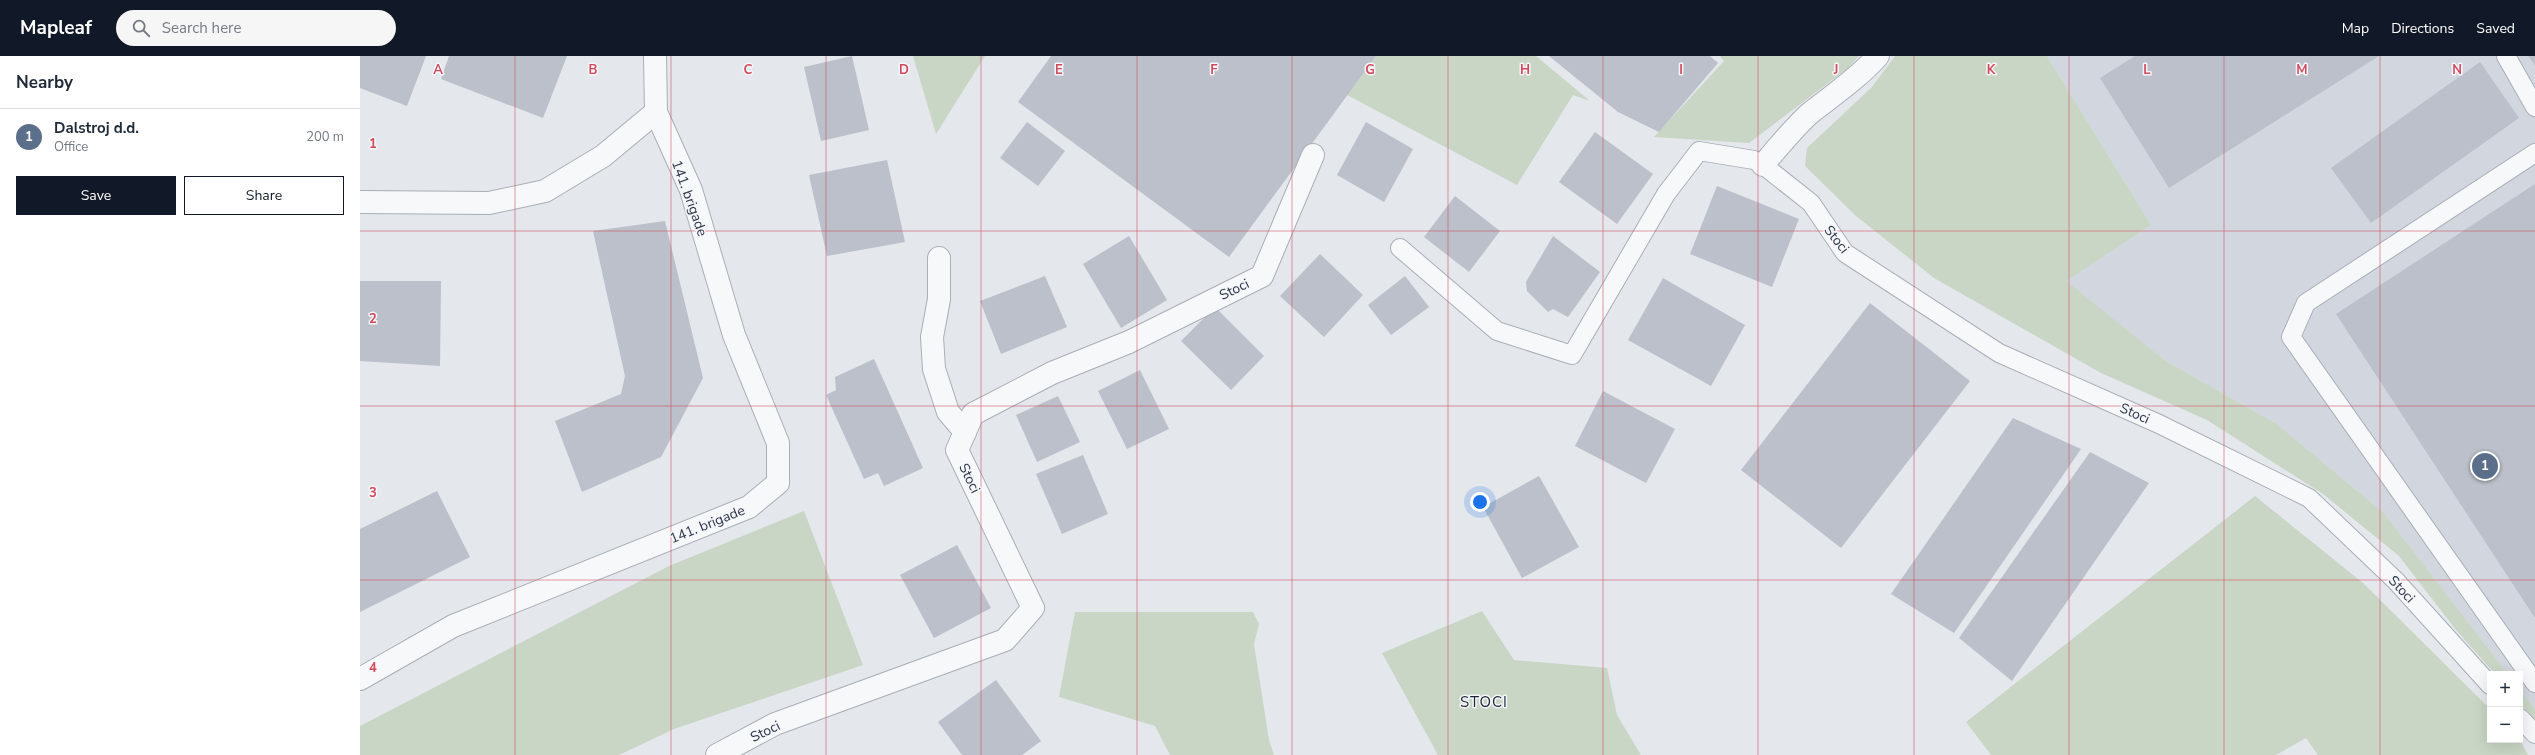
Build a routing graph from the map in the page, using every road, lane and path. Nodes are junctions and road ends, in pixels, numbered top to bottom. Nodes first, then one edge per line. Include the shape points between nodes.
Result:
1 (655, 56) edge
2 (1878, 56) edge
3 (2506, 56) edge
4 (2535, 107) edge
5 (656, 112) junction
6 (2535, 153) edge
7 (1313, 155) dead end
8 (1763, 165) junction
9 (360, 202) edge
10 (1400, 248) dead end
11 (939, 258) dead end
12 (965, 432) junction
13 (360, 679) edge
14 (2487, 682) edge
15 (2535, 683) edge
16 (2523, 721) edge
17 (2535, 734) edge
18 (717, 755) edge

1 - 5 street, 141. brigade
2 - 8 street via 1861,74 1784,138
3 - 4 lane
5 - 9 street via 603,156 545,191 489,203
5 - 13 street, 141. brigade via 691,190 734,334 778,443 778,483 749,507 453,626
6 - 15 lane via 2306,303 2291,337
7 - 12 street, Stoci via 1262,276 1129,342 1052,372 973,414
8 - 10 lane, Stoci via 1754,160 1699,151 1666,194 1572,355 1497,331
8 - 14 lane, Stoci via 1811,203 1845,253 1999,353 2159,424 2309,498 2396,581
11 - 12 street via 939,299 932,337 934,369 948,412
12 - 18 street, Stoci via 957,450 1033,608 1005,640 775,724
16 - 17 lane

